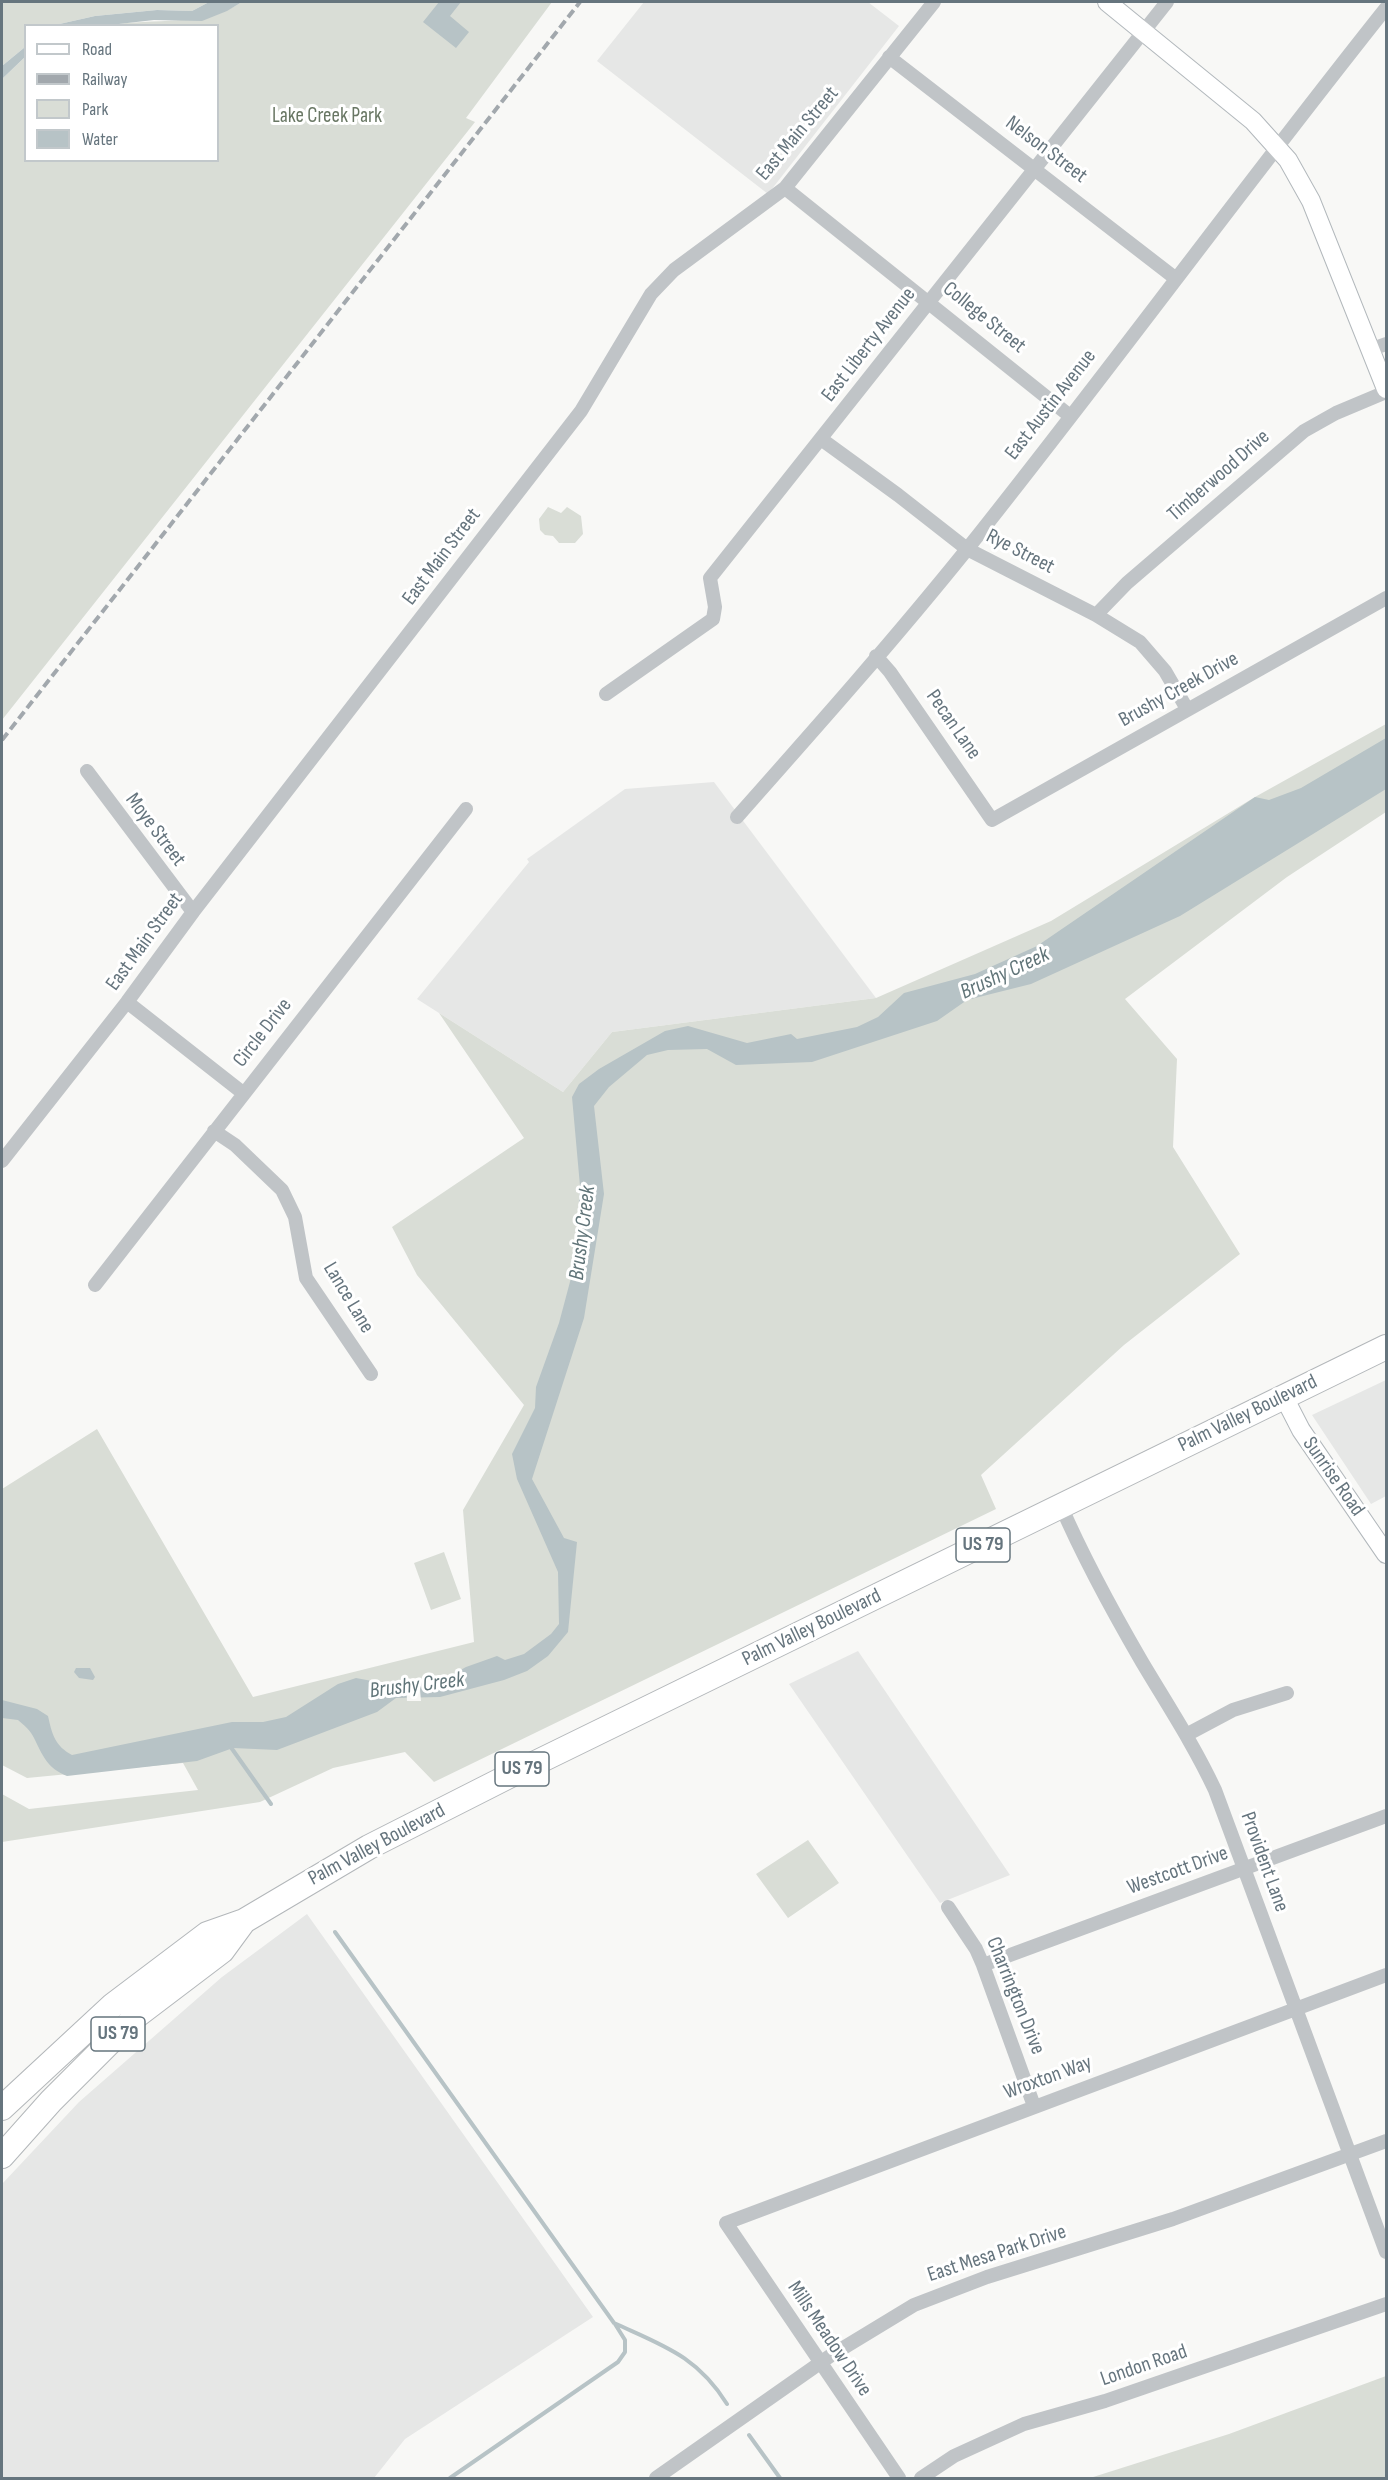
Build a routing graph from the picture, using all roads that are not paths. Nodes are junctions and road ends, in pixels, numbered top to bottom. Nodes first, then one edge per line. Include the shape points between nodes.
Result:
1 (934, 2) edge
2 (1107, 2) edge
3 (1167, 2) edge
4 (1386, 8) edge
5 (1144, 30) junction
6 (889, 57) junction
7 (1276, 145) junction
8 (1035, 168) junction
9 (785, 188) junction
10 (1175, 278) junction
11 (930, 302) junction
12 (1379, 346) edge
13 (1386, 390) edge
14 (1070, 416) junction
15 (821, 439) junction
16 (967, 549) junction
17 (1386, 598) edge
18 (1096, 615) junction
19 (876, 657) junction
20 (606, 694) dead end
21 (1187, 709) junction
22 (87, 771) dead end
23 (466, 809) dead end
24 (737, 817) dead end
25 (992, 820) joint
26 (193, 912) junction
27 (127, 1002) junction
28 (243, 1093) junction
29 (214, 1131) junction
30 (2, 1161) edge
31 (95, 1284) dead end
32 (1386, 1347) edge
33 (371, 1374) dead end
34 (1284, 1397) junction
35 (1061, 1506) junction
36 (1386, 1554) edge
37 (1287, 1693) dead end
38 (1186, 1735) junction
39 (1386, 1816) edge
40 (1244, 1868) junction
41 (948, 1907) dead end
42 (244, 1921) junction
43 (983, 1965) junction
44 (1386, 1975) edge
45 (1296, 2009) junction
46 (1034, 2106) junction
47 (2, 2108) edge
48 (1386, 2141) edge
49 (1350, 2154) junction
50 (2, 2156) edge
51 (726, 2223) joint
52 (1386, 2252) edge
53 (1386, 2304) edge
54 (821, 2362) junction
55 (659, 2478) edge
56 (899, 2478) edge
57 (921, 2478) edge

1 - 6 street, East Main Street
2 - 5 street
3 - 5 street, East Liberty Avenue
4 - 7 street, East Austin Avenue
5 - 7 street
5 - 8 street, East Liberty Avenue
6 - 8 street, Nelson Street
6 - 9 street, East Main Street
7 - 10 street, East Austin Avenue
7 - 12 street via 1311,201
8 - 10 street, Nelson Street
8 - 11 street, East Liberty Avenue
9 - 11 street, College Street
9 - 26 street, East Main Street via 674,270 651,294 581,411
10 - 14 street, East Austin Avenue
11 - 14 street, College Street
11 - 15 street, East Liberty Avenue
12 - 13 street
13 - 18 street, Timberwood Drive via 1320,421 1290,442 1127,583
14 - 16 street, East Austin Avenue
15 - 16 street, Rye Street
15 - 20 street, East Liberty Avenue via 710,578 713,619
16 - 18 street, Rye Street
16 - 19 street, East Austin Avenue
17 - 21 street, Brushy Creek Drive
18 - 21 street, Rye Street via 1154,655
19 - 24 street, East Austin Avenue
19 - 25 street, Pecan Lane
21 - 25 street, Brushy Creek Drive
22 - 26 street, Moye Street
23 - 28 street, Circle Drive
26 - 27 street, East Main Street
27 - 28 street
27 - 30 street, East Main Street
28 - 29 street, Circle Drive
29 - 31 street, Circle Drive
29 - 33 street, Lance Lane via 235,1145 282,1190 295,1217 306,1278
32 - 34 highway, Palm Valley Boulevard / US 79
34 - 35 highway, Palm Valley Boulevard / US 79
34 - 36 street, Sunrise Road via 1301,1430
35 - 38 street, Provident Lane via 1135,1650
35 - 42 highway, Palm Valley Boulevard / US 79 via 407,1827
37 - 38 street via 1233,1710
38 - 40 street, Provident Lane via 1215,1790
39 - 40 street, Westcott Drive
40 - 43 street, Westcott Drive
40 - 45 street, Provident Lane
41 - 43 street, Charrington Drive
42 - 47 highway, Palm Valley Boulevard / US 79 via 207,1934 167,1963 113,2005
42 - 50 highway, Palm Valley Boulevard / US 79 via 222,1951 135,2017
43 - 46 street, Charrington Drive
44 - 45 street, Wroxton Way
45 - 46 street, Wroxton Way
45 - 49 street, Provident Lane
46 - 51 street, Wroxton Way
48 - 49 street, East Mesa Park Drive
49 - 52 street, Provident Lane
49 - 54 street, East Mesa Park Drive via 1173,2220 950,2290 880,2324
51 - 54 street, Mills Meadow Drive
53 - 57 street, London Road via 1105,2402 1024,2424 954,2456
54 - 55 street, East Mesa Park Drive
54 - 56 street, Mills Meadow Drive

